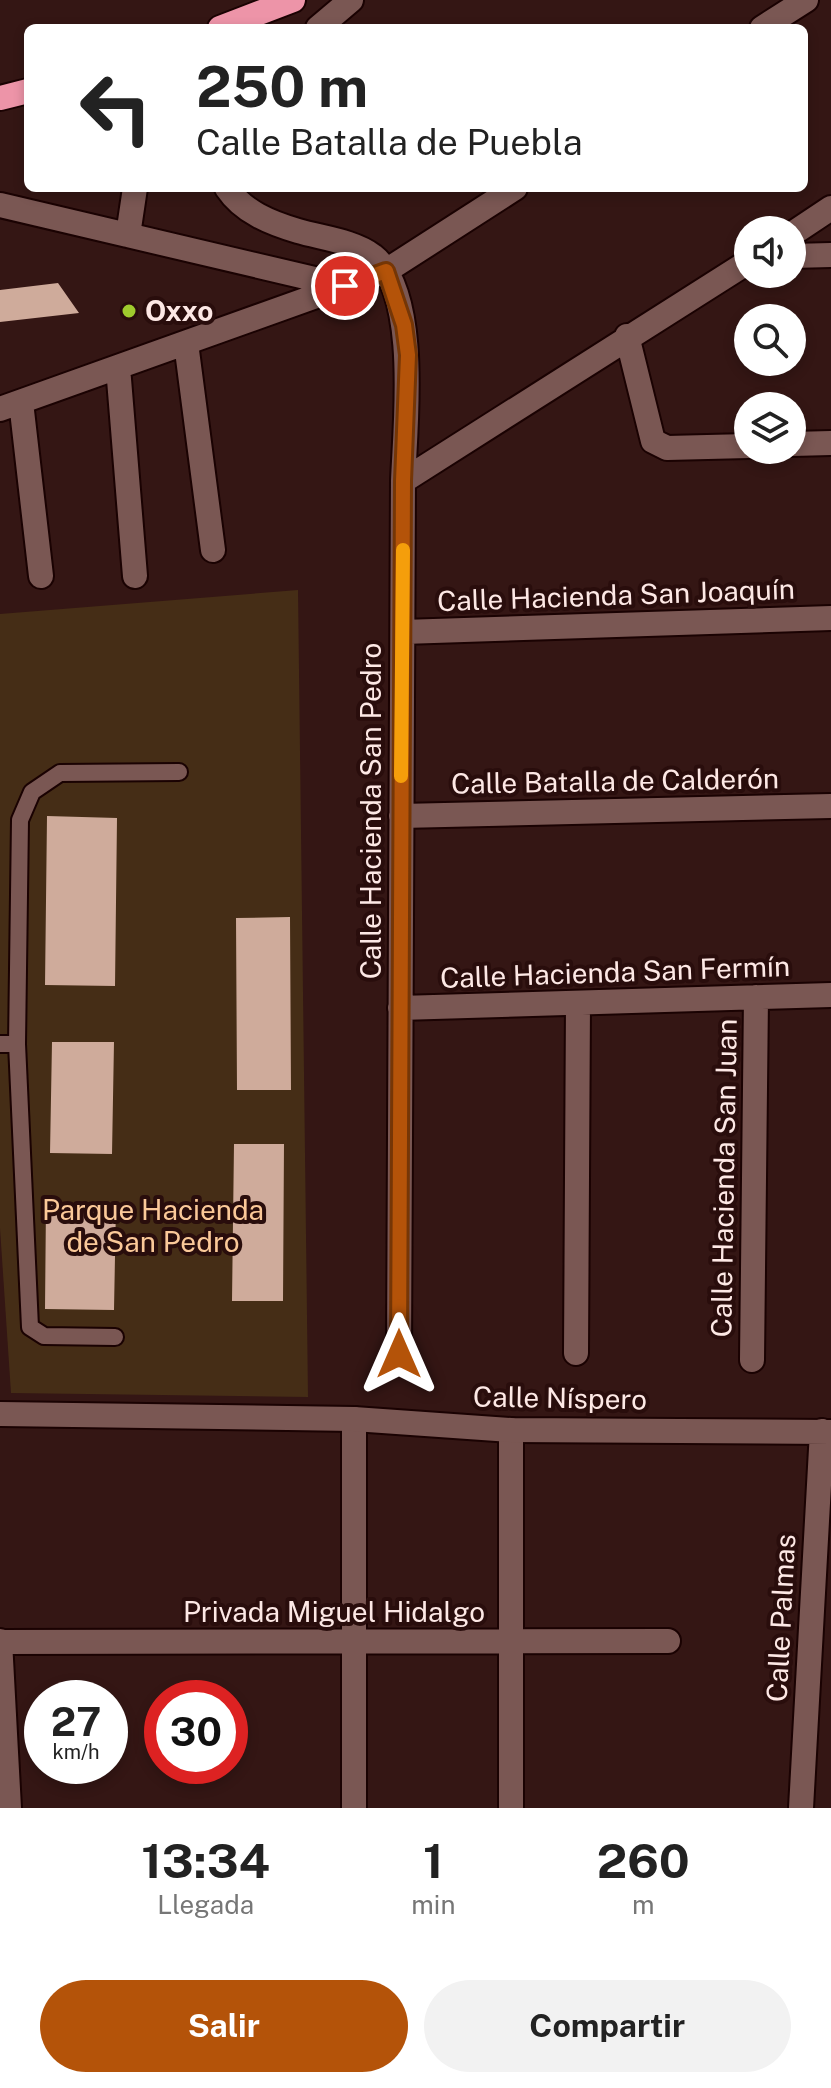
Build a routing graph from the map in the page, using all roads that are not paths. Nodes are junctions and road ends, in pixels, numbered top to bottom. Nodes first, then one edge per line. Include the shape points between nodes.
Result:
1 (293, 0) edge
2 (351, 0) edge
3 (806, 0) edge
4 (230, 24) edge
5 (323, 24) edge
6 (768, 24) edge
7 (24, 92) edge
8 (0, 98) edge
9 (134, 192) edge
10 (230, 192) edge
11 (509, 192) edge
12 (0, 205) edge
13 (831, 208) edge
14 (806, 225) edge
15 (128, 235) junction
16 (831, 255) edge
17 (806, 256) edge
18 (386, 271) junction
19 (734, 271) edge
20 (345, 286) junction
21 (627, 336) junction
22 (186, 343) junction
23 (118, 367) junction
24 (10, 406) edge
25 (831, 443) edge
26 (806, 444) edge
27 (734, 446) edge
28 (403, 481) junction
29 (213, 550) dead end
30 (41, 576) dead end
31 (135, 576) dead end
32 (831, 618) edge
33 (403, 632) junction
34 (179, 772) dead end
35 (831, 806) edge
36 (401, 816) junction
37 (831, 995) edge
38 (756, 997) junction
39 (578, 1003) junction
40 (400, 1008) junction
41 (8, 1044) edge
42 (115, 1337) dead end
43 (576, 1353) dead end
44 (399, 1354) dead end
45 (752, 1360) dead end
46 (0, 1414) edge
47 (354, 1419) junction
48 (511, 1430) junction
49 (826, 1432) edge
50 (0, 1641) edge
51 (668, 1641) dead end
52 (511, 1642) junction
53 (356, 1643) junction
54 (9, 1808) edge
55 (354, 1808) edge
56 (511, 1808) edge
57 (801, 1808) edge

1 - 4 highway
2 - 5 street
3 - 6 street
7 - 8 highway
9 - 15 street
10 - 18 street via 241,206 265,218 363,249
11 - 18 street
12 - 15 street
13 - 14 street
15 - 20 street
16 - 17 street
18 - 20 street
18 - 28 street, Calle Hacienda San Pedro via 408,355
19 - 21 street
20 - 22 street
21 - 27 street via 653,441 667,448
21 - 28 street
22 - 23 street
22 - 29 street
23 - 24 street
23 - 31 street
24 - 30 street
25 - 26 street
28 - 33 street, Calle Hacienda San Pedro
32 - 33 street, Calle Hacienda San Joaquín
33 - 36 street, Calle Hacienda San Pedro
34 - 41 lane via 60,773 32,792 20,820
35 - 36 street, Calle Batalla de Calderón
36 - 40 street, Calle Hacienda San Pedro
37 - 38 street, Calle Hacienda San Fermín
38 - 39 street, Calle Hacienda San Fermín
38 - 45 street, Calle Hacienda San Juan
39 - 40 street, Calle Hacienda San Fermín
39 - 43 street
40 - 44 street, Calle Hacienda San Pedro
41 - 42 lane via 30,1327 44,1336
46 - 47 street, Calle Níspero
47 - 48 street, Calle Níspero
47 - 53 street
48 - 49 street, Calle Níspero
48 - 52 street
49 - 57 street, Calle Palmas
50 - 53 street, Privada Miguel Hidalgo
50 - 54 street
51 - 52 street, Privada Miguel Hidalgo
52 - 53 street, Privada Miguel Hidalgo
52 - 56 street
53 - 55 street

